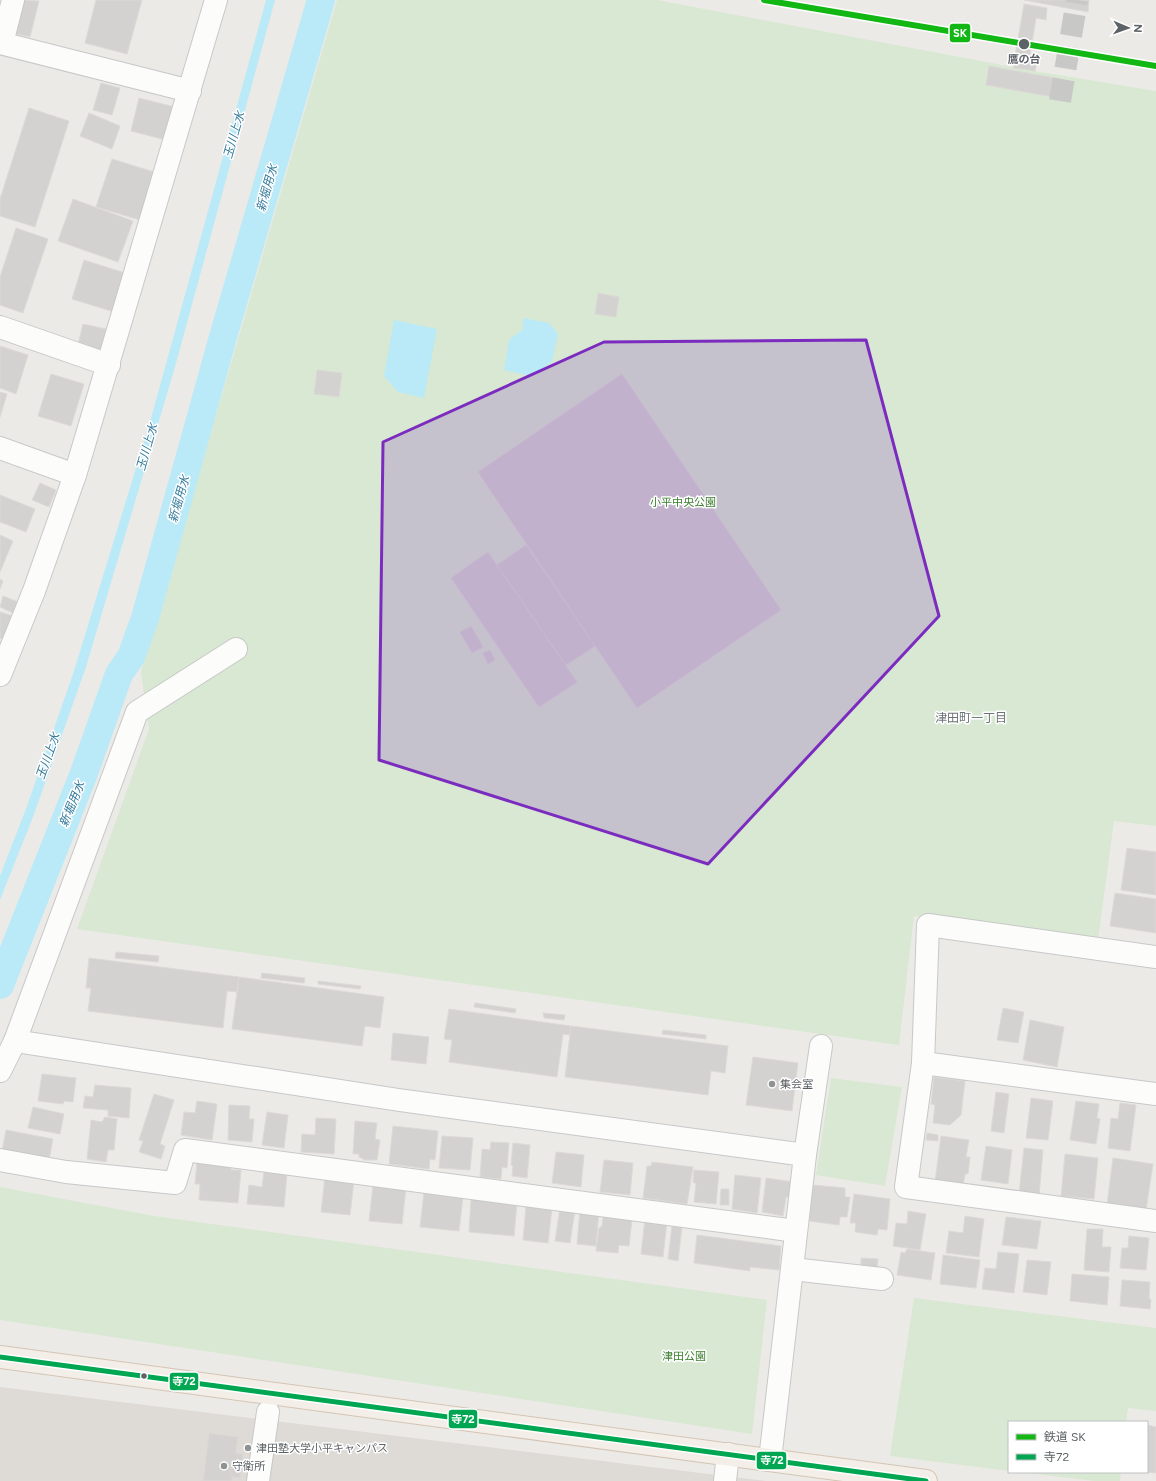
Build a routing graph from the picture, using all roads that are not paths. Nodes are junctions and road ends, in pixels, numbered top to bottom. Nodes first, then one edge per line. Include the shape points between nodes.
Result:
1 (12, 0) edge
2 (216, 0) edge
3 (1, 43) edge
4 (190, 91) junction
5 (0, 327) edge
6 (109, 365) junction
7 (0, 448) edge
8 (74, 475) junction
9 (236, 649) dead end
10 (5, 650) edge
11 (0, 675) edge
12 (1156, 957) edge
13 (15, 1041) junction
14 (821, 1046) dead end
15 (923, 1063) junction
16 (0, 1071) edge
17 (1156, 1094) edge
18 (805, 1155) junction
19 (0, 1160) edge
20 (1156, 1221) edge
21 (796, 1231) junction
22 (792, 1269) junction
23 (882, 1279) dead end
24 (0, 1357) edge
25 (268, 1412) dead end
26 (728, 1454) junction
27 (770, 1460) junction
28 (258, 1481) edge
29 (725, 1481) edge
30 (926, 1481) edge

1 - 3 street
2 - 4 street
3 - 4 street
4 - 6 street
5 - 6 street
6 - 8 street
7 - 8 street
8 - 10 street via 34,591
9 - 13 street via 137,712
10 - 11 street
12 - 15 street via 928,925
13 - 16 street
13 - 18 street via 400,1100
14 - 18 street
15 - 17 street
15 - 20 street via 906,1187
18 - 21 street
19 - 21 street via 66,1172 175,1183 185,1150
21 - 22 street
22 - 23 street
22 - 27 street
24 - 26 main road
25 - 28 street
26 - 27 main road
26 - 29 street
27 - 30 main road

